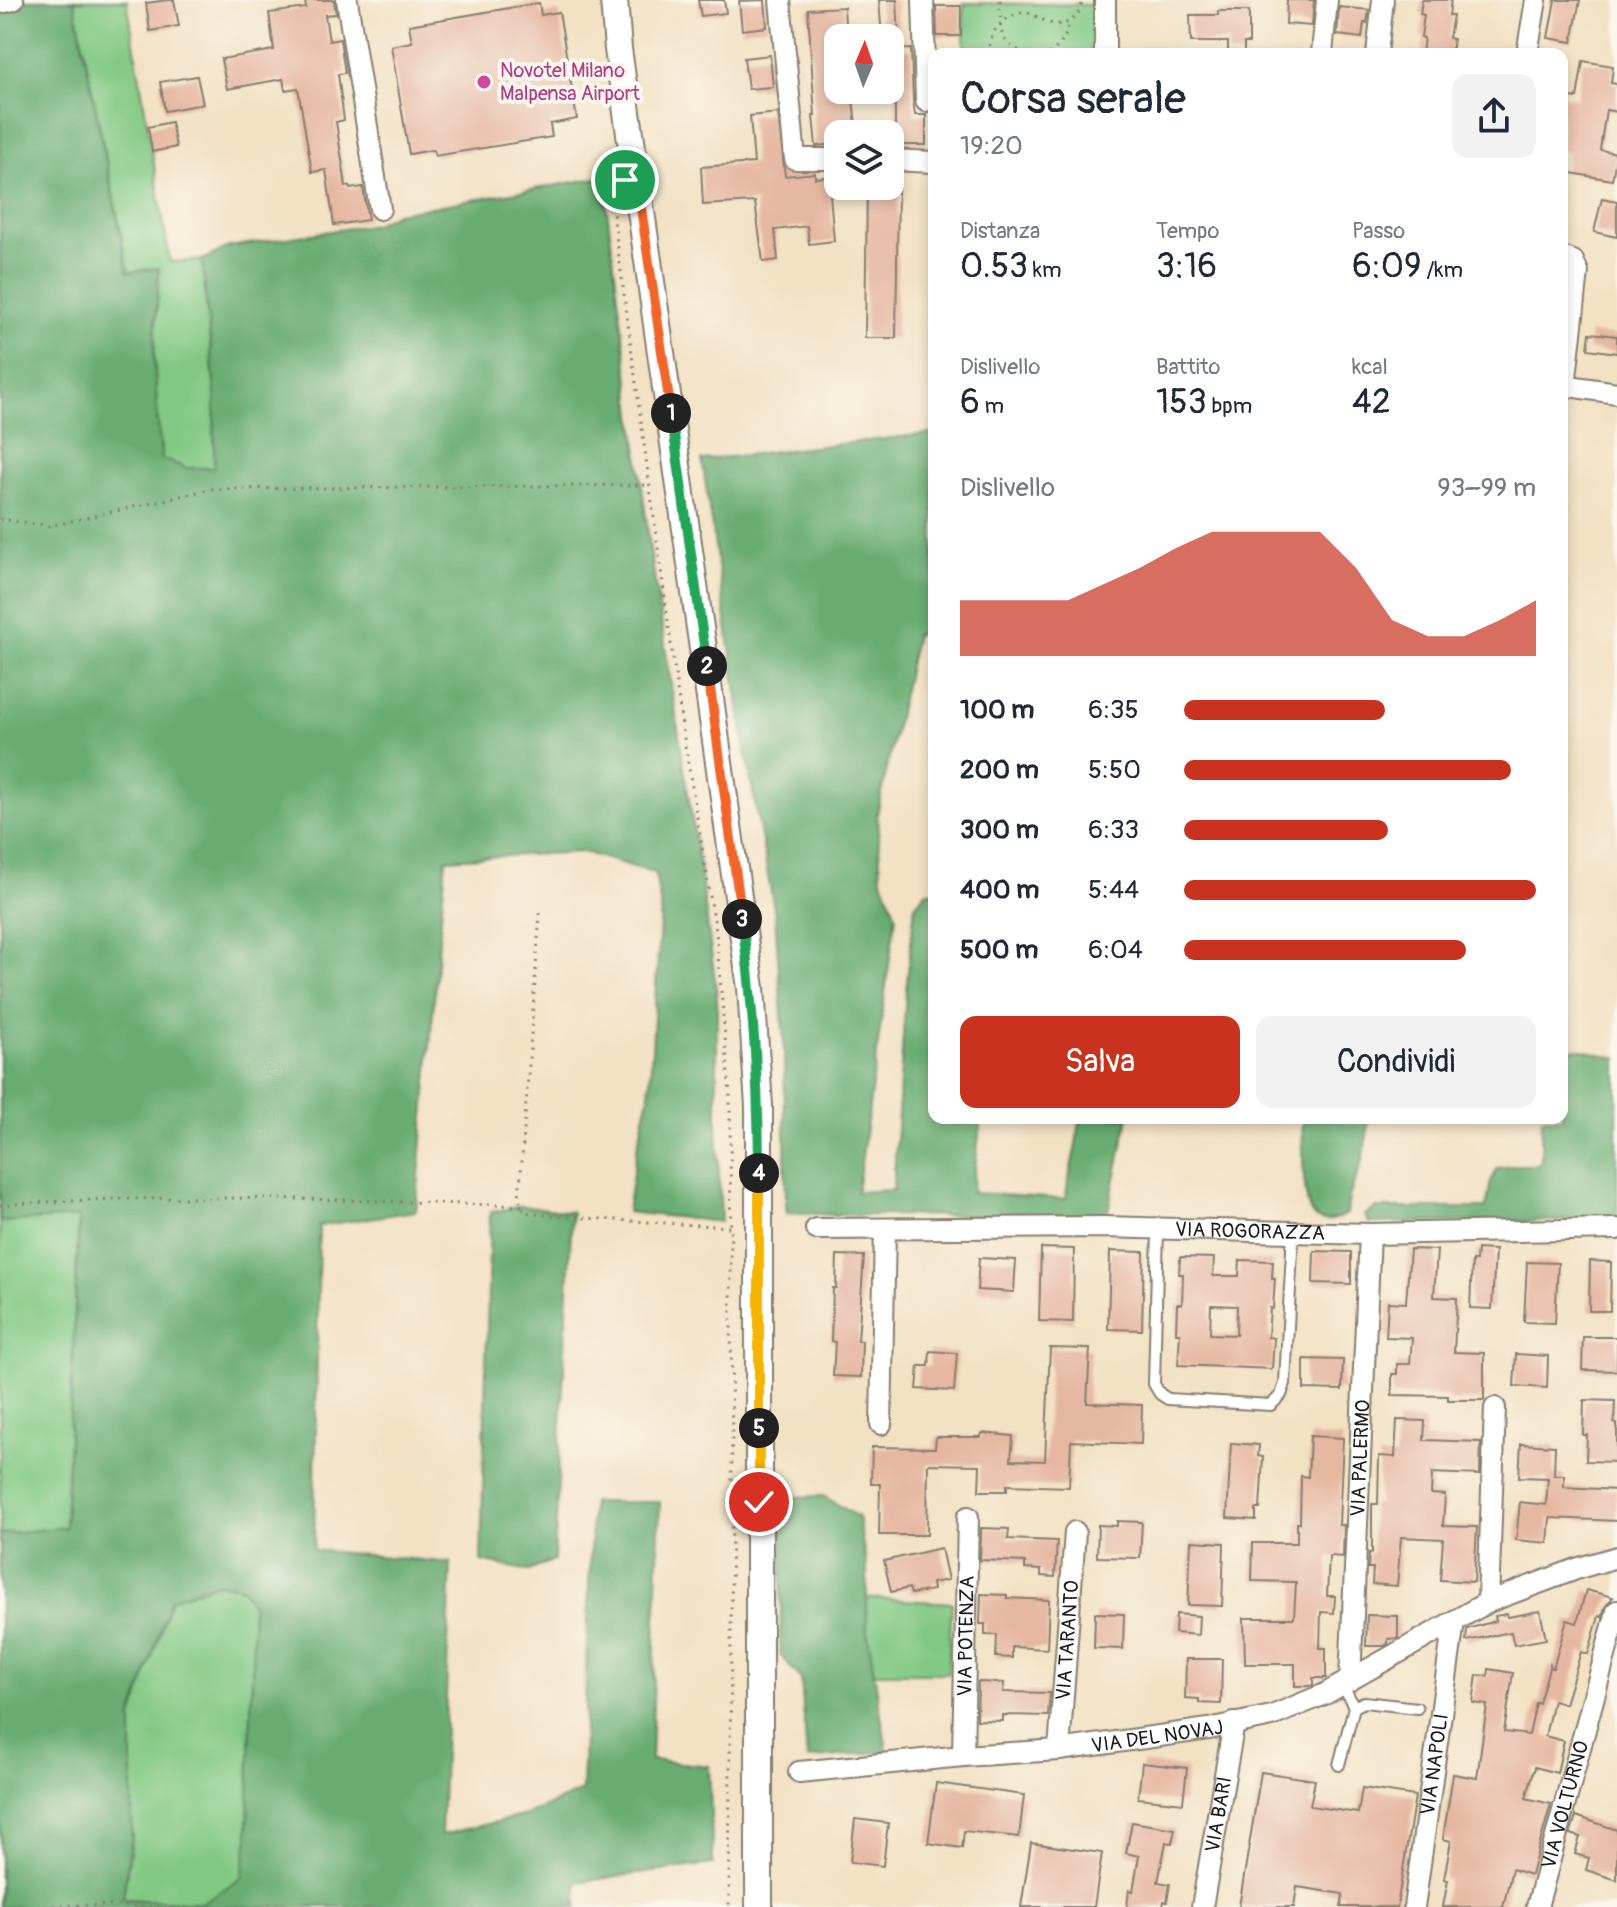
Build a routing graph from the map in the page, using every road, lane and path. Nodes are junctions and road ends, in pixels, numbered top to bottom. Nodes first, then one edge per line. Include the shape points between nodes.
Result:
1 (13, 0) edge
2 (347, 0) edge
3 (780, 0) edge
4 (923, 0) edge
5 (1000, 0) edge
6 (1082, 0) edge
7 (1105, 0) edge
8 (1327, 0) edge
9 (1383, 0) edge
10 (1536, 0) edge
11 (0, 3) edge
12 (613, 3) edge
13 (1067, 21) junction
14 (1001, 23) junction
15 (989, 48) edge
16 (1012, 48) edge
17 (1055, 48) edge
18 (1105, 48) edge
19 (1323, 48) edge
20 (1378, 48) edge
21 (1528, 48) edge
22 (926, 101) dead end
23 (824, 159) edge
24 (904, 161) edge
25 (928, 162) edge
26 (636, 174) junction
27 (380, 209) dead end
28 (1568, 259) edge
29 (1568, 347) edge
30 (1568, 386) edge
31 (1617, 393) edge
32 (650, 485) junction
33 (0, 519) edge
34 (540, 913) dead end
35 (0, 1205) edge
36 (522, 1206) junction
37 (730, 1227) junction
38 (816, 1229) dead end
39 (885, 1229) junction
40 (1158, 1229) junction
41 (1617, 1229) edge
42 (1293, 1232) junction
43 (1370, 1234) junction
44 (1495, 1408) dead end
45 (881, 1424) dead end
46 (968, 1517) dead end
47 (1075, 1532) dead end
48 (1617, 1557) edge
49 (1488, 1602) junction
50 (1617, 1611) edge
51 (1454, 1621) junction
52 (1346, 1683) junction
53 (1354, 1707) junction
54 (1417, 1708) dead end
55 (1234, 1723) junction
56 (1059, 1750) junction
57 (963, 1756) junction
58 (1339, 1765) dead end
59 (799, 1772) dead end
60 (37, 1907) edge
61 (167, 1907) edge
62 (729, 1907) edge
63 (759, 1907) edge
64 (1202, 1907) edge
65 (1414, 1907) edge
66 (1537, 1907) edge

1 - 11 street
2 - 27 street
3 - 23 street via 795,159
4 - 22 street
5 - 14 path
6 - 13 path via 1082,10
7 - 18 street
8 - 19 street
9 - 20 street
10 - 21 street
12 - 26 street
13 - 14 path via 1048,23 1025,12
13 - 17 path via 1063,41
14 - 15 path
14 - 16 path via 1004,40
24 - 25 street
26 - 32 path via 610,190
26 - 63 street via 751,988 759,1106
28 - 29 street via 1578,272
30 - 31 street
32 - 33 path via 211,489 50,526
32 - 37 path via 716,932 730,1094
34 - 36 path
35 - 36 path via 243,1198
36 - 37 path via 534,1214
37 - 62 path
38 - 39 street, VIA ROGORAZZA
39 - 40 street, VIA ROGORAZZA
39 - 45 street
40 - 42 street, VIA ROGORAZZA
40 - 42 lane via 1154,1384 1160,1394 1168,1399 1271,1405 1285,1383
41 - 43 street, VIA ROGORAZZA
42 - 43 street, VIA ROGORAZZA
43 - 52 street, VIA PALERMO
44 - 49 street
46 - 57 street, VIA POTENZA
47 - 56 street, VIA TARANTO
48 - 49 street, VIA DEL NOVAJ
49 - 51 street, VIA DEL NOVAJ
50 - 66 street, VIA VOLTURNO
51 - 52 street, VIA DEL NOVAJ
51 - 65 street, VIA NAPOLI
52 - 53 lane
52 - 55 street, VIA DEL NOVAJ via 1272,1716
53 - 54 lane via 1364,1702
53 - 58 lane
55 - 56 street, VIA DEL NOVAJ
55 - 64 street, VIA BARI
56 - 57 street, VIA DEL NOVAJ
57 - 59 street, VIA DEL NOVAJ
60 - 61 path

